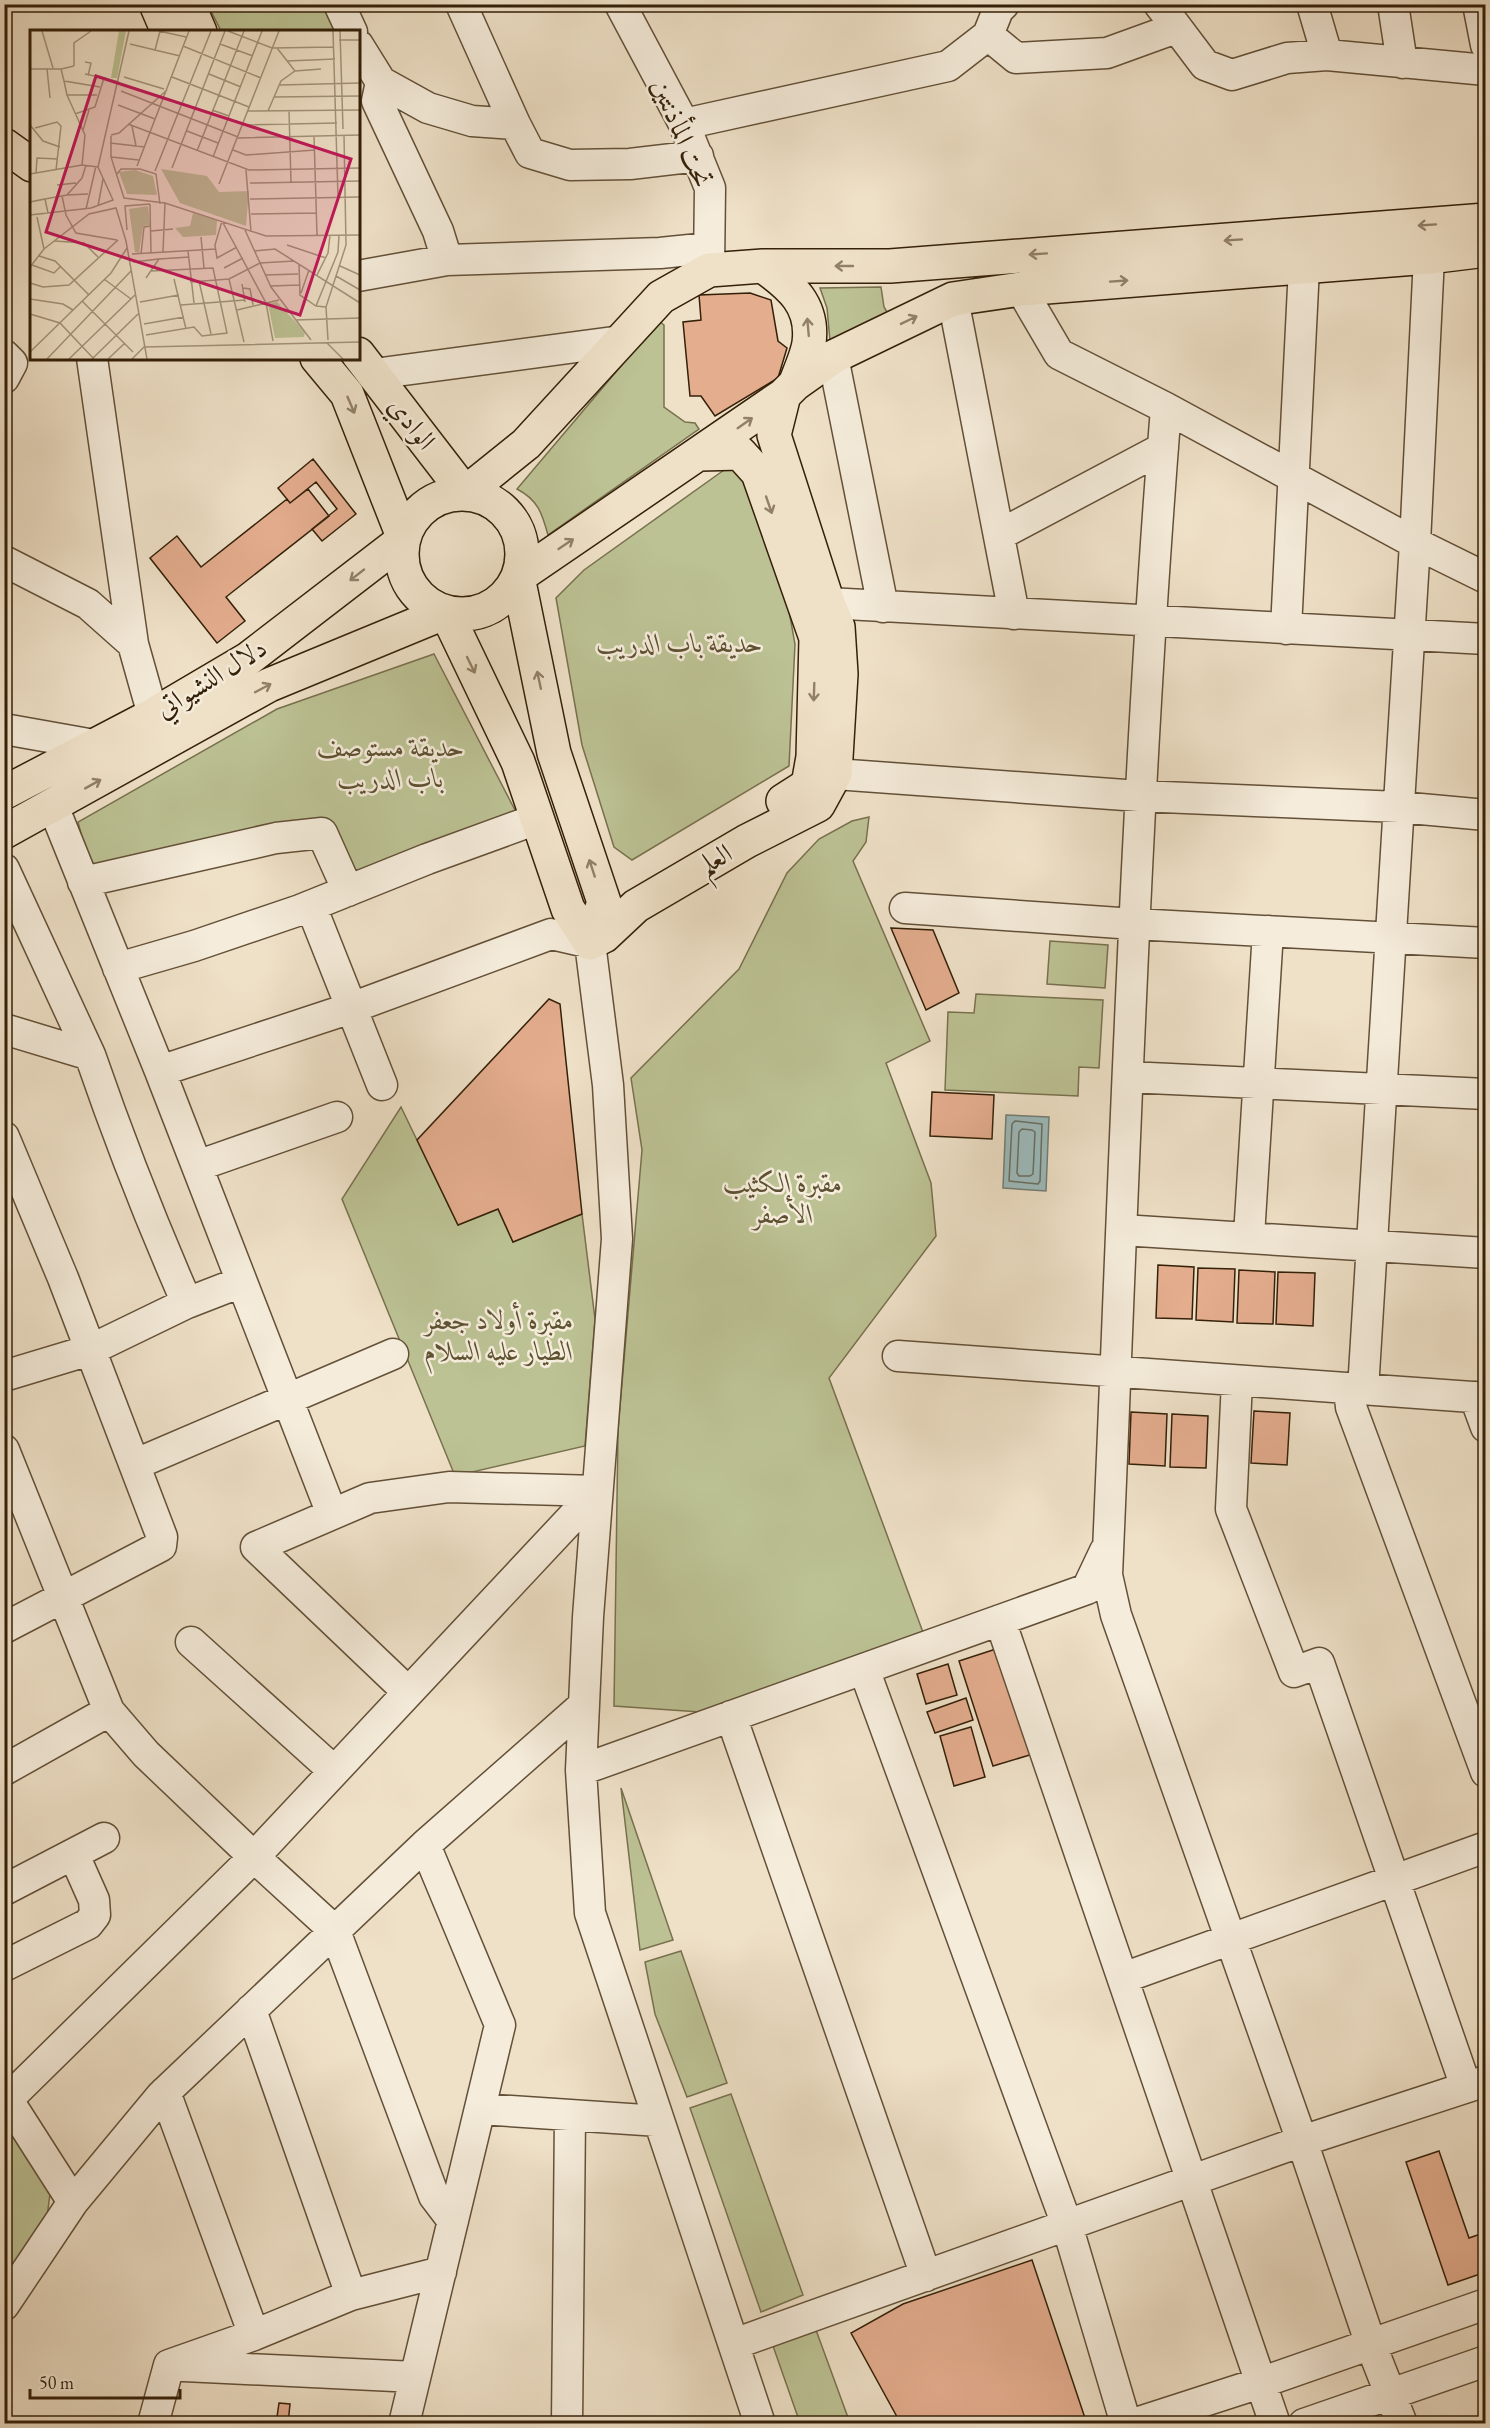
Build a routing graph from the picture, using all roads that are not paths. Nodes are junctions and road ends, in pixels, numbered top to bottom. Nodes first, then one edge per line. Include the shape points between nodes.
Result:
1 (156, 4) edge
2 (188, 4) edge
3 (339, 4) edge
4 (461, 4) edge
5 (620, 4) edge
6 (1004, 4) edge
7 (1312, 4) edge
8 (1393, 4) edge
9 (1478, 4) edge
10 (1168, 16) edge
11 (167, 30) edge
12 (199, 30) edge
13 (351, 30) edge
14 (988, 35) junction
15 (1485, 45) edge
16 (360, 48) edge
17 (1327, 55) junction
18 (1402, 63) junction
19 (1485, 70) edge
20 (381, 82) junction
21 (514, 124) junction
22 (684, 124) junction
23 (4, 145) edge
24 (698, 156) junction
25 (30, 164) edge
26 (1485, 220) edge
27 (1485, 250) edge
28 (1429, 257) junction
29 (709, 259) junction
30 (447, 260) junction
31 (763, 266) junction
32 (1304, 267) junction
33 (360, 276) edge
34 (1021, 289) junction
35 (953, 299) junction
36 (621, 341) junction
37 (4, 355) edge
38 (833, 357) junction
39 (92, 360) edge
40 (319, 360) edge
41 (366, 364) edge
42 (4, 378) edge
43 (790, 389) junction
44 (1166, 408) junction
45 (1163, 448) junction
46 (700, 454) junction
47 (1295, 477) junction
48 (465, 493) junction
49 (999, 535) junction
50 (404, 539) junction
51 (1415, 543) junction
52 (4, 561) edge
53 (518, 577) junction
54 (1485, 578) edge
55 (828, 603) junction
56 (883, 607) junction
57 (446, 612) junction
58 (1014, 614) junction
59 (1149, 622) junction
60 (1286, 629) junction
61 (1409, 635) junction
62 (1485, 639) edge
63 (133, 644) junction
64 (153, 715) junction
65 (4, 729) edge
66 (94, 745) junction
67 (819, 772) junction
68 (4, 793) edge
69 (1140, 796) junction
70 (53, 806) junction
71 (1399, 807) junction
72 (1485, 815) edge
73 (537, 819) junction
74 (4, 832) edge
75 (4, 869) edge
76 (83, 882) junction
77 (348, 891) junction
78 (604, 902) junction
79 (311, 906) junction
80 (905, 908) dead end
81 (568, 909) junction
82 (1134, 924) junction
83 (1268, 931) junction
84 (1391, 938) junction
85 (590, 943) junction
86 (1485, 943) edge
87 (118, 968) junction
88 (351, 1008) junction
89 (4, 1029) edge
90 (90, 1055) junction
91 (160, 1071) junction
92 (1128, 1077) junction
93 (1257, 1083) junction
94 (382, 1085) dead end
95 (1382, 1089) junction
96 (1485, 1094) edge
97 (337, 1117) dead end
98 (4, 1137) edge
99 (197, 1166) junction
100 (1122, 1230) junction
101 (1249, 1236) junction
102 (1372, 1246) junction
103 (1485, 1253) edge
104 (242, 1282) junction
105 (187, 1303) junction
106 (90, 1350) junction
107 (393, 1354) dead end
108 (898, 1356) dead end
109 (1117, 1372) junction
110 (4, 1376) edge
111 (1237, 1381) junction
112 (1356, 1389) junction
113 (1480, 1398) edge
114 (287, 1400) junction
115 (1485, 1427) edge
116 (6, 1459) edge
117 (136, 1464) junction
118 (597, 1491) junction
119 (332, 1514) junction
120 (1108, 1544) junction
121 (63, 1596) junction
122 (1000, 1620) junction
123 (4, 1628) edge
124 (191, 1642) dead end
125 (864, 1669) junction
126 (408, 1692) junction
127 (584, 1705) junction
128 (109, 1711) junction
129 (731, 1716) junction
130 (4, 1770) edge
131 (581, 1770) junction
132 (334, 1771) junction
133 (1485, 1772) edge
134 (104, 1838) dead end
135 (425, 1845) junction
136 (1485, 1847) edge
137 (74, 1855) junction
138 (254, 1857) junction
139 (1394, 1881) junction
140 (4, 1890) edge
141 (335, 1931) junction
142 (1230, 1940) junction
143 (4, 1966) edge
144 (1123, 1978) junction
145 (251, 2010) junction
146 (1476, 2084) edge
147 (165, 2092) junction
148 (6, 2099) edge
149 (480, 2109) junction
150 (570, 2115) junction
151 (659, 2121) junction
152 (1302, 2141) junction
153 (1193, 2181) junction
154 (73, 2202) junction
155 (453, 2221) junction
156 (1067, 2225) junction
157 (441, 2272) junction
158 (926, 2276) junction
159 (351, 2295) junction
160 (1485, 2304) edge
161 (4, 2305) edge
162 (254, 2335) junction
163 (734, 2344) junction
164 (1371, 2345) junction
165 (1485, 2361) edge
166 (169, 2365) junction
167 (415, 2377) junction
168 (1260, 2383) junction
169 (1392, 2394) junction
170 (153, 2424) edge
171 (404, 2424) edge
172 (567, 2424) edge
173 (760, 2424) edge
174 (1126, 2424) edge
175 (1133, 2424) edge
176 (1275, 2424) edge
177 (1304, 2424) edge
178 (1402, 2424) edge

1 - 11 main road
2 - 12 main road
3 - 13 street
4 - 21 street
5 - 22 street, تحت المأذنتين
6 - 14 street
7 - 17 street
8 - 18 street
9 - 15 street
10 - 14 street via 1107,53 1016,58
10 - 17 street via 1205,65 1232,75 1287,58
14 - 22 street via 948,66
16 - 20 street
17 - 18 street
18 - 19 street
20 - 21 street via 428,108 472,121
20 - 30 street via 377,101 438,231
21 - 24 street via 530,153 570,165 630,164
22 - 24 street, تحت المأذنتين
23 - 25 main road
24 - 29 street, تحت المأذنتين via 710,188
26 -> 31 main road via 890,266
27 - 28 main road
28 - 32 main road
28 - 51 street
29 - 30 street via 660,253
29 - 31 main road
29 - 36 main road via 661,297
30 - 33 street
43 -> 31 main road via 809,343 806,309 790,285
34 -> 32 main road
32 - 47 street
34 - 35 main road
34 - 44 street via 1059,354
38 -> 35 main road
35 - 49 street
36 - 41 street
36 - 48 main road via 526,444
37 - 42 street via 12,363
38 - 43 main road
38 - 56 street
39 - 63 street
40 -> 50 main road via 347,394
41 - 48 main road, الوادي
46 -> 43 main road
43 - 55 main road via 774,435
44 - 45 street
44 - 47 street
45 - 49 street
45 - 59 street
53 -> 46 main road
46 -> 67 main road via 740,453 758,473 816,638
47 - 51 street
47 - 60 street
48 - 50 main road via 445,495 426,505 412,520
48 - 53 main road via 484,497 501,507 513,521 521,539
49 - 58 street
50 - 57 main road via 402,558 415,592
50 -> 64 main road, دلال النشيواتي via 248,659
51 - 54 street
51 - 61 street
52 - 63 street via 88,604
53 - 57 main road via 509,592 488,608 463,614
78 -> 53 main road via 554,753
55 - 56 street
55 - 67 main road via 838,627 841,674
56 - 58 street
70 -> 57 main road via 269,685
57 -> 73 main road via 518,762
58 - 59 street
59 - 60 street
59 - 69 street
60 - 61 street
61 - 62 street
61 - 71 street
63 - 64 street
64 - 66 main road, دلال النشيواتي
65 - 66 street
66 - 68 main road, دلال النشيواتي
67 - 69 street
67 - 78 main road, العلم via 743,826
67 - 85 main road, العلم via 818,805 636,906
69 - 71 street
69 - 82 street
70 - 74 main road
70 - 76 street
71 - 72 street
71 - 84 street
73 - 77 street
73 - 81 main road
75 - 90 street
76 - 77 street via 276,838 322,833
76 - 87 street
77 - 79 street
78 - 81 main road, العلم
78 - 85 main road
79 - 87 street
79 - 88 street
80 - 82 street
81 - 85 main road
82 - 83 street
82 - 92 street
83 - 84 street
83 - 93 street
84 - 86 street
84 - 95 street
85 - 88 street via 551,934
85 - 118 street via 608,1085 616,1239
87 - 91 street
88 - 91 street
88 - 94 street
89 - 90 street
90 - 105 street
91 - 99 street
92 - 93 street
92 - 100 street
93 - 95 street
93 - 101 street
95 - 96 street
95 - 102 street
97 - 99 street
98 - 106 street
99 - 104 street
100 - 101 street
100 - 109 street
101 - 102 street
102 - 103 street
102 - 112 street
104 - 105 street
104 - 114 street
105 - 106 street
106 - 110 street
106 - 117 street
107 - 114 street
108 - 109 street
109 - 111 street
109 - 120 street
111 - 112 street
111 - 139 street via 1232,1509 1294,1672 1318,1663
112 - 113 street
112 - 133 street via 1351,1407
113 - 115 street
114 - 117 street
114 - 119 street
116 - 121 street
117 - 121 street via 162,1537 161,1546
118 - 119 street via 449,1487 370,1498
118 - 126 street
118 - 127 street
119 - 126 street via 256,1547
120 - 122 street via 1087,1589
120 - 142 street via 1107,1575 1116,1615
121 - 123 street
121 - 128 street
122 - 125 street
122 - 144 street
124 - 132 street
125 - 129 street
125 - 156 street
126 - 132 street
127 - 131 street
127 - 135 street
128 - 130 street
128 - 138 street via 146,1754
129 - 131 street
129 - 158 street
131 - 151 street via 590,1913
132 - 138 street
134 - 137 street
135 - 141 street
135 - 149 street via 500,2025
136 - 139 street
137 - 140 street
137 - 143 street via 94,1900 95,1915 88,1924
138 - 141 street
138 - 148 street
139 - 142 street
139 - 146 street
141 - 145 street
141 - 155 street via 434,2196
142 - 144 street
142 - 152 street
144 - 153 street
145 - 147 street
145 - 159 street
146 - 152 street
147 - 154 street
147 - 162 street
148 - 154 street
149 - 150 street
149 - 155 street
150 - 151 street
150 - 172 street
151 - 163 street
152 - 153 street
152 - 164 street
153 - 156 street
153 - 168 street
154 - 161 street
155 - 157 street
156 - 158 street
156 - 174 street
157 - 159 street
157 - 167 street
158 - 163 street
159 - 162 street
160 - 164 street
162 - 166 street
163 - 173 street
164 - 168 street
164 - 169 street
165 - 169 street
166 - 167 street
166 - 170 street
167 - 171 street
168 - 175 street
168 - 176 street
169 - 177 street
169 - 178 street

